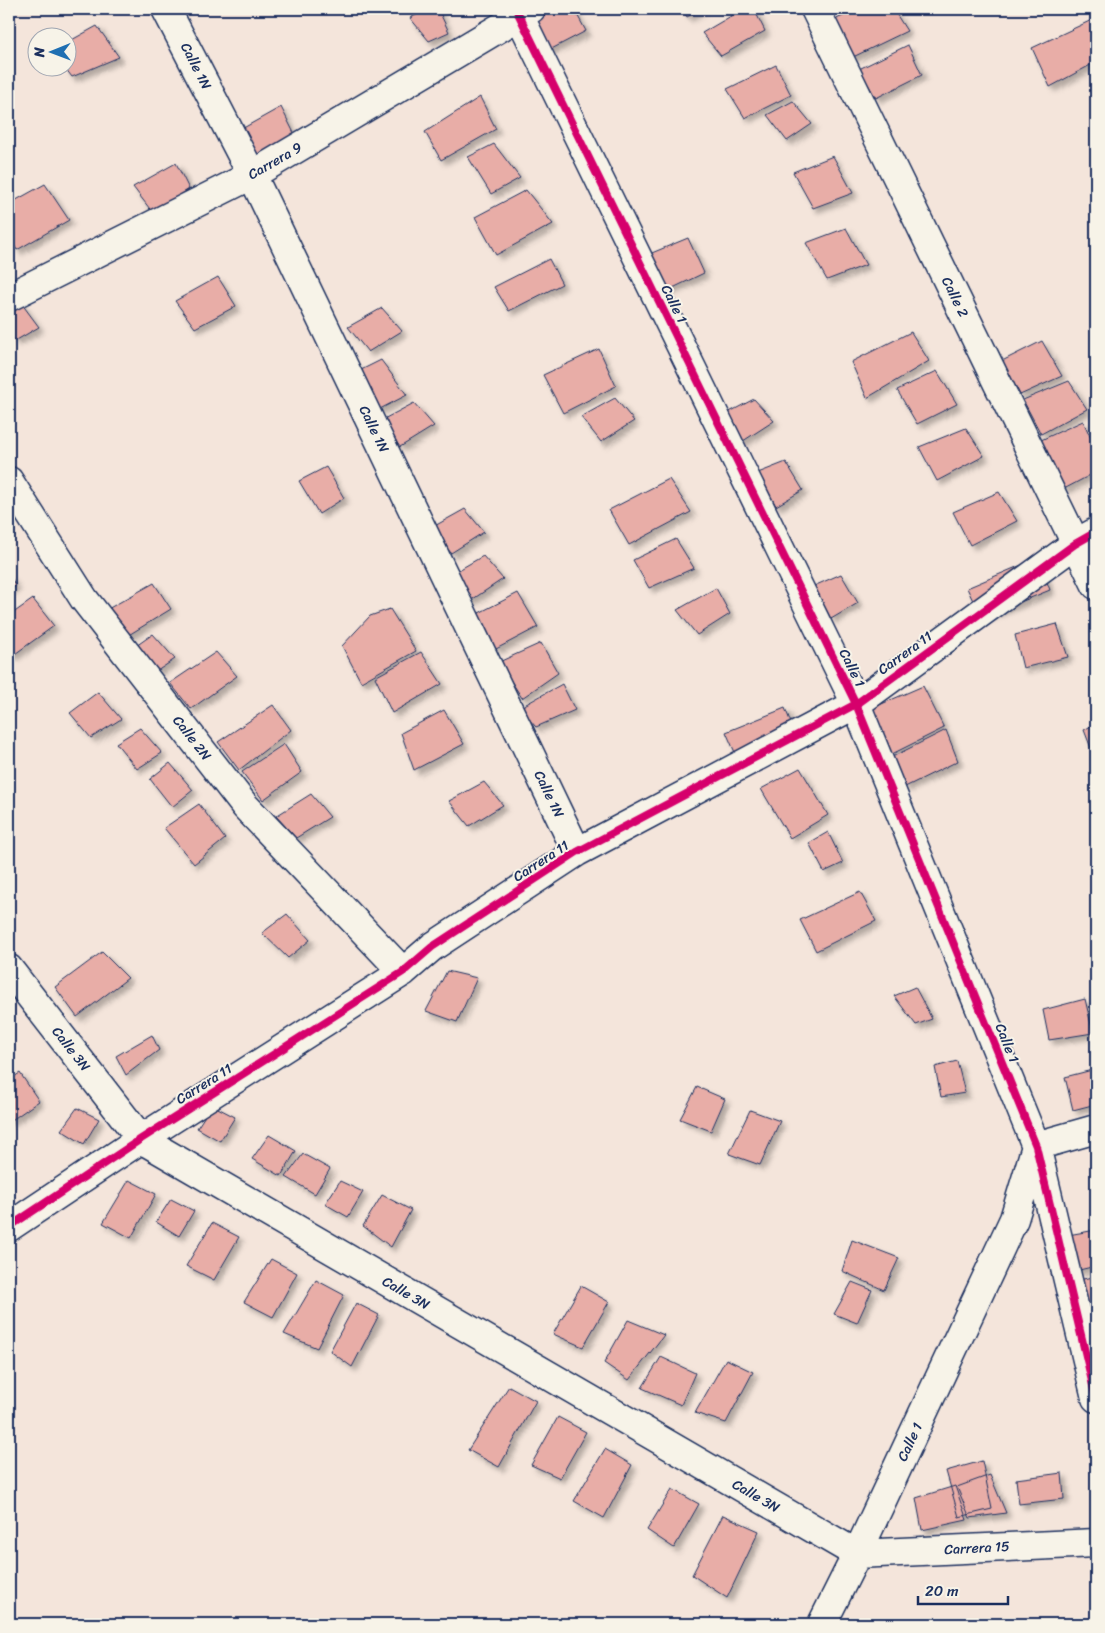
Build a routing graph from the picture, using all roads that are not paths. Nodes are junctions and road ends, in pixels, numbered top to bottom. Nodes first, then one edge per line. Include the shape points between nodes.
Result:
1 (166, 9) edge
2 (815, 9) edge
3 (522, 11) edge
4 (252, 175) junction
5 (9, 297) edge
6 (9, 481) edge
7 (1086, 538) edge
8 (1096, 585) edge
9 (856, 704) junction
10 (577, 852) junction
11 (9, 969) edge
12 (403, 972) junction
13 (1096, 1129) edge
14 (141, 1139) junction
15 (1036, 1146) junction
16 (9, 1227) edge
17 (1096, 1398) edge
18 (1096, 1543) edge
19 (857, 1554) junction
20 (822, 1624) edge

1 - 4 street, Calle 1N
2 - 7 street, Calle 2
3 - 4 street, Carrera 9
3 - 9 street, Calle 1
4 - 5 street, Carrera 9
4 - 10 street, Calle 1N
6 - 12 street, Calle 2N via 84,599 245,806
7 - 8 street, Calle 2
7 - 9 street, Carrera 11
9 - 10 street, Carrera 11
9 - 15 street, Calle 1
10 - 12 street, Carrera 11 via 432,947
11 - 14 street, Calle 3N
12 - 14 street, Carrera 11
13 - 15 street
14 - 16 street, Carrera 11
14 - 19 street, Calle 3N
15 - 17 street, Calle 1
15 - 19 street, Calle 1 via 1014,1219
18 - 19 street, Carrera 15
19 - 20 street, Calle 1

